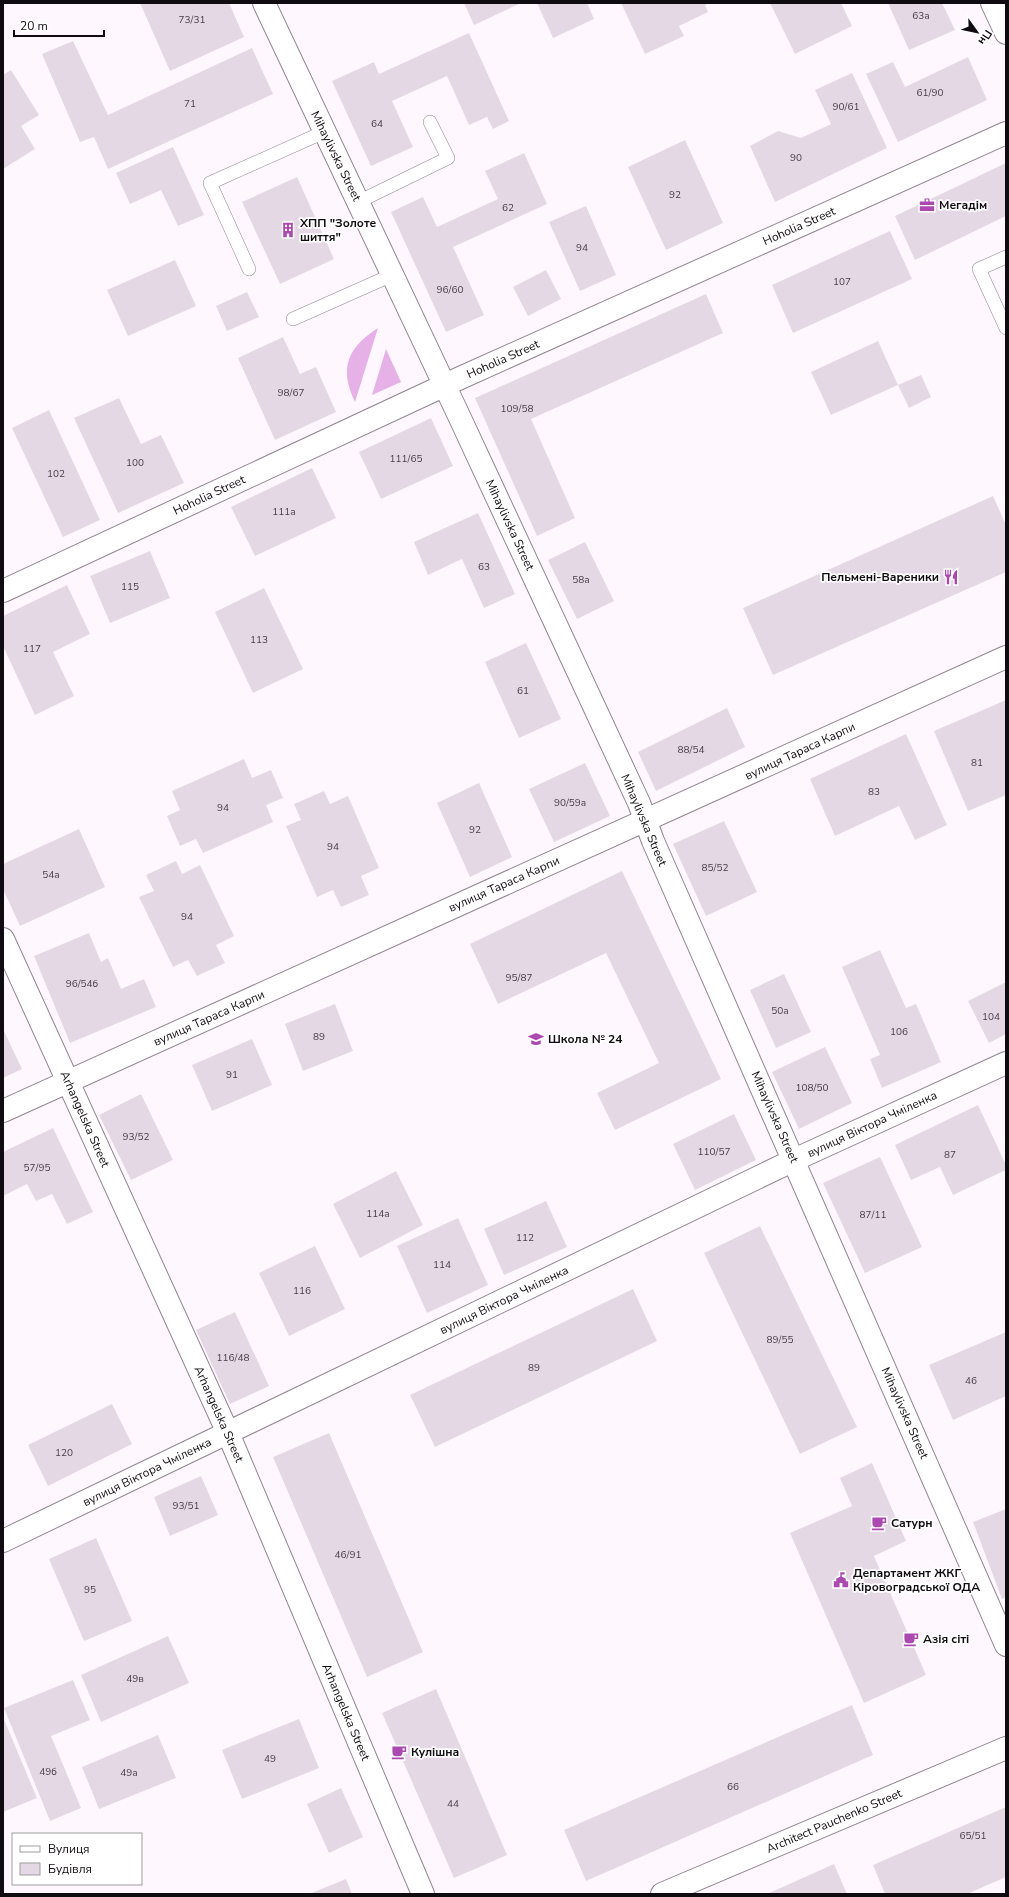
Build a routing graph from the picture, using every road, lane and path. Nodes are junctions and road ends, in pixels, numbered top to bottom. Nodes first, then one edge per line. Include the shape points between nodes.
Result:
1 (264, 3) edge
2 (992, 3) edge
3 (1006, 33) edge
4 (430, 122) dead end
5 (324, 132) junction
6 (1006, 133) edge
7 (358, 202) junction
8 (1006, 256) edge
9 (249, 269) dead end
10 (392, 275) junction
11 (292, 318) dead end
12 (1006, 328) edge
13 (445, 385) junction
14 (3, 591) edge
15 (1006, 657) edge
16 (646, 820) junction
17 (3, 939) edge
18 (1006, 1063) edge
19 (68, 1082) junction
20 (3, 1111) edge
21 (794, 1160) junction
22 (228, 1433) junction
23 (3, 1540) edge
24 (1006, 1645) edge
25 (1006, 1748) edge
26 (423, 1894) edge
27 (662, 1894) edge

1 - 5 street, Mihaylivska Street
2 - 3 street
4 - 7 lane via 448,158
5 - 7 street, Mihaylivska Street
5 - 9 lane via 210,183
6 - 13 street, Hoholia Street
7 - 10 street, Mihaylivska Street
8 - 12 lane via 979,269
10 - 11 lane
10 - 13 street, Mihaylivska Street
13 - 14 street, Hoholia Street
13 - 16 street, Mihaylivska Street
15 - 16 street, вулиця Тараса Карпи
16 - 19 street, вулиця Тараса Карпи
16 - 21 street, Mihaylivska Street
17 - 19 street, Arhangelska Street
18 - 21 street, вулиця Віктора Чміленка
19 - 20 street, вулиця Тараса Карпи
19 - 22 street, Arhangelska Street
21 - 22 street, вулиця Віктора Чміленка
21 - 24 street, Mihaylivska Street
22 - 23 street, вулиця Віктора Чміленка
22 - 26 street, Arhangelska Street
25 - 27 street, Architect Pauchenko Street

